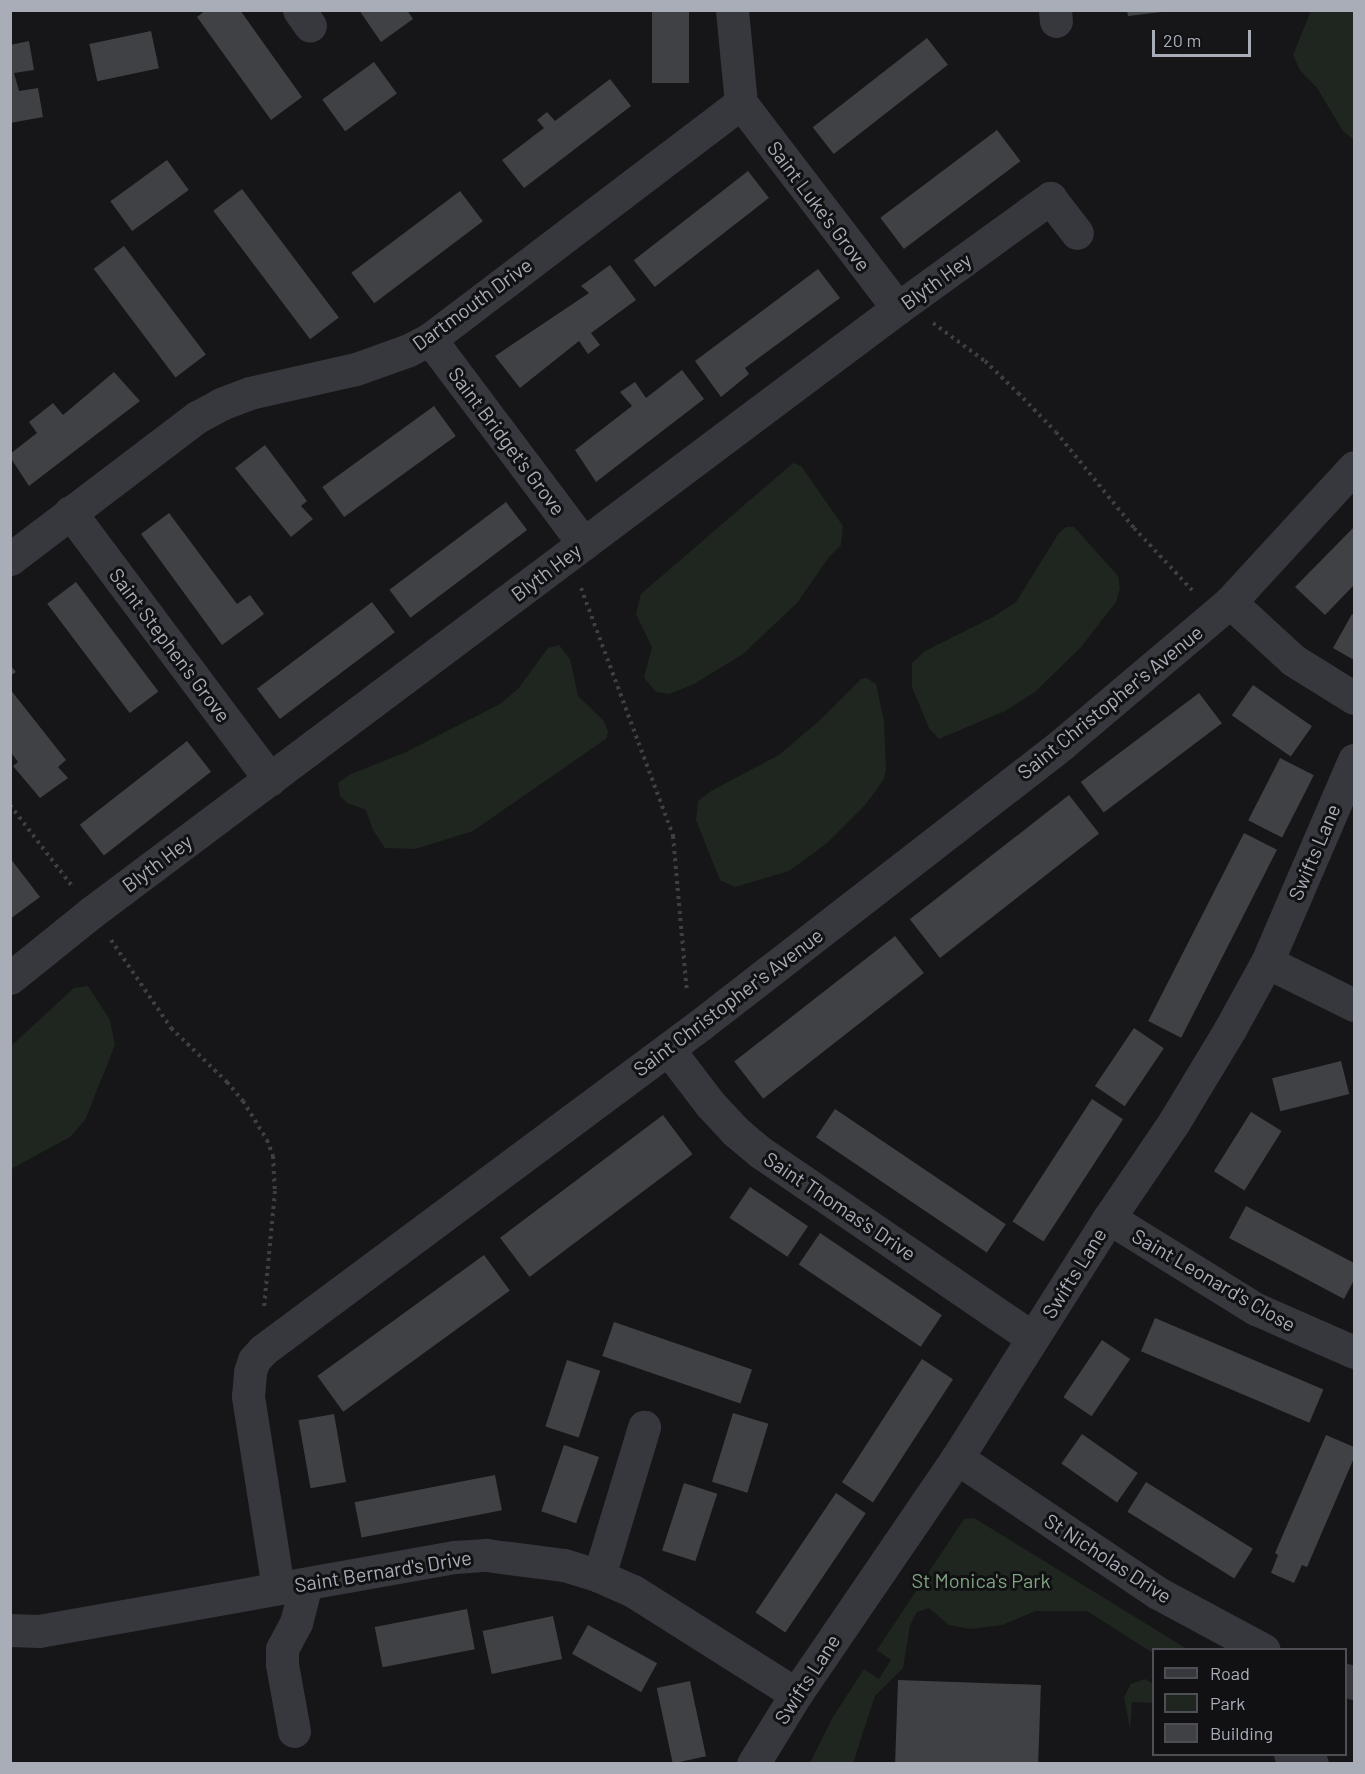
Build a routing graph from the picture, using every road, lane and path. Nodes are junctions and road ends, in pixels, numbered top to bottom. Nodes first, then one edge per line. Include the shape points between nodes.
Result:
1 (732, 10) edge
2 (741, 103) junction
3 (1077, 233) dead end
4 (902, 305) junction
5 (430, 339) junction
6 (1354, 467) edge
7 (70, 512) junction
8 (574, 551) junction
9 (10, 559) edge
10 (1222, 609) junction
11 (1354, 698) edge
12 (1354, 760) edge
13 (270, 779) junction
14 (10, 805) edge
15 (91, 913) junction
16 (1268, 962) junction
17 (10, 978) edge
18 (1354, 1005) edge
19 (700, 1025) junction
20 (668, 1049) junction
21 (1109, 1218) junction
22 (1034, 1338) junction
23 (276, 1340) junction
24 (1354, 1352) edge
25 (644, 1427) dead end
26 (957, 1458) junction
27 (598, 1576) junction
28 (292, 1586) junction
29 (10, 1630) edge
30 (1258, 1648) edge
31 (796, 1694) junction
32 (294, 1731) dead end
33 (1292, 1756) edge
34 (753, 1764) edge
35 (1312, 1764) edge

1 - 2 street
2 - 4 street, Saint Luke's Grove
2 - 5 street, Dartmouth Drive
3 - 4 street, Blyth Hey via 1050,198
4 - 8 street, Blyth Hey
4 - 10 path via 985,362 1018,393 1056,432 1134,528
5 - 7 street, Dartmouth Drive via 356,369 250,393 221,404 197,417
5 - 8 street, Saint Bridget's Grove
6 - 10 street, Saint Christopher's Avenue
7 - 9 street, Dartmouth Drive
7 - 13 street, Saint Stephen's Grove
8 - 13 street, Blyth Hey
8 - 19 path via 596,624 673,836 688,1005
10 - 11 street
10 - 19 street, Saint Christopher's Avenue via 1062,744
12 - 16 street, Swifts Lane
13 - 15 street, Blyth Hey
14 - 15 path
15 - 17 street, Blyth Hey
15 - 23 path via 171,1028 232,1089 267,1140 274,1163 275,1191 262,1318
16 - 18 street
16 - 21 street, Swifts Lane via 1174,1122
19 - 20 street, Saint Christopher's Avenue
20 - 22 street, Saint Thomas's Drive via 710,1104 760,1152
20 - 23 street, Saint Christopher's Avenue
21 - 22 street, Swifts Lane
21 - 24 street, Saint Leonard's Close via 1256,1309
22 - 26 street, Swifts Lane
23 - 28 street, Saint Christopher's Avenue via 254,1360 247,1384
25 - 27 street
26 - 30 street, St Nicholas Drive via 1158,1593
26 - 31 street, Swifts Lane
27 - 28 street, Saint Bernard's Drive via 564,1565 486,1555
27 - 31 street, Saint Bernard's Drive via 667,1610
28 - 29 street, Saint Bernard's Drive via 39,1631
28 - 32 street via 296,1623 282,1649 282,1664
31 - 34 street, Swifts Lane
33 - 35 street

